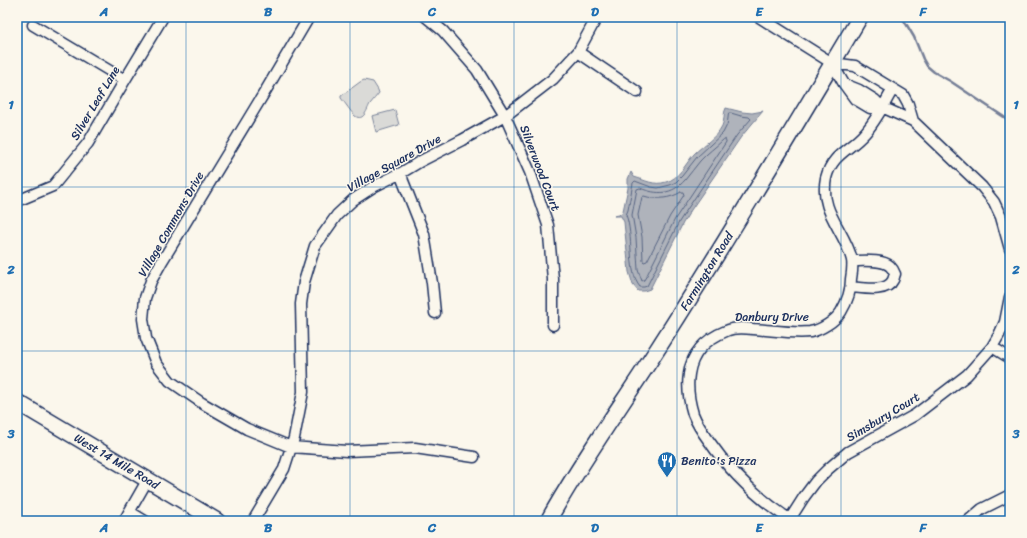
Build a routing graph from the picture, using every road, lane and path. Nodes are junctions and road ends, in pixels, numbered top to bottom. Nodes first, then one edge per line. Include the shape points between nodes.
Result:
1 (163, 17) edge
2 (309, 17) edge
3 (426, 17) edge
4 (597, 17) edge
5 (759, 17) edge
6 (860, 17) edge
7 (32, 25) dead end
8 (578, 52) junction
9 (832, 64) junction
10 (124, 80) junction
11 (893, 89) junction
12 (637, 92) dead end
13 (882, 107) junction
14 (505, 116) junction
15 (913, 121) junction
16 (401, 173) junction
17 (17, 200) edge
18 (1010, 249) edge
19 (852, 261) junction
20 (851, 287) junction
21 (1010, 297) edge
22 (435, 313) dead end
23 (553, 325) dead end
24 (992, 347) junction
25 (1010, 358) edge
26 (17, 402) edge
27 (291, 447) junction
28 (474, 457) dead end
29 (148, 479) junction
30 (1010, 494) edge
31 (130, 512) junction
32 (791, 520) edge
33 (124, 521) edge
34 (145, 521) edge
35 (217, 521) edge
36 (253, 521) edge
37 (548, 521) edge
38 (968, 521) edge

1 - 10 street, Silver Leaf Lane
2 - 27 street, Village Commons Drive via 151,281 143,319 146,338 156,363 170,381 247,429
3 - 14 street, Silverwood Court via 443,31 477,70
4 - 8 street, Village Square Drive
5 - 9 street
6 - 9 street, Farmington Road
7 - 10 street
8 - 12 street
8 - 14 street, Village Square Drive via 553,79
9 - 11 street via 855,66
9 - 13 street via 855,99 870,108
9 - 37 street, Farmington Road via 728,236 570,482
10 - 17 street, Silver Leaf Lane via 88,143 53,186
11 - 13 street, Danbury Drive
11 - 15 street via 903,95
13 - 15 street
13 - 19 street, Danbury Drive via 863,135 837,157 827,177 826,202
14 - 16 street, Village Square Drive
14 - 23 street, Silverwood Court via 530,172 548,224 553,279
15 - 18 street via 994,202
16 - 22 street via 424,234
16 - 27 street, Village Square Drive via 372,187 353,200 338,215 315,246 304,282 301,304 303,392
19 - 20 street, Danbury Drive
19 - 20 street via 885,262 891,266 895,274 887,287
20 - 32 street, Danbury Drive via 841,312 824,326 811,332 740,328 728,330 704,343 690,366 690,402 701,430 732,470 762,499
21 - 24 street, Simsbury Court via 1005,322
24 - 25 street
24 - 32 street, Simsbury Court via 967,375 915,415 848,452 827,470 804,497
26 - 29 street, West 14 Mile Road
27 - 28 street, Village Commons Drive via 347,451 415,448
27 - 36 street, Village Square Drive via 284,469
29 - 31 street
29 - 35 street, West 14 Mile Road
30 - 38 street via 982,509
31 - 33 street
31 - 34 street

